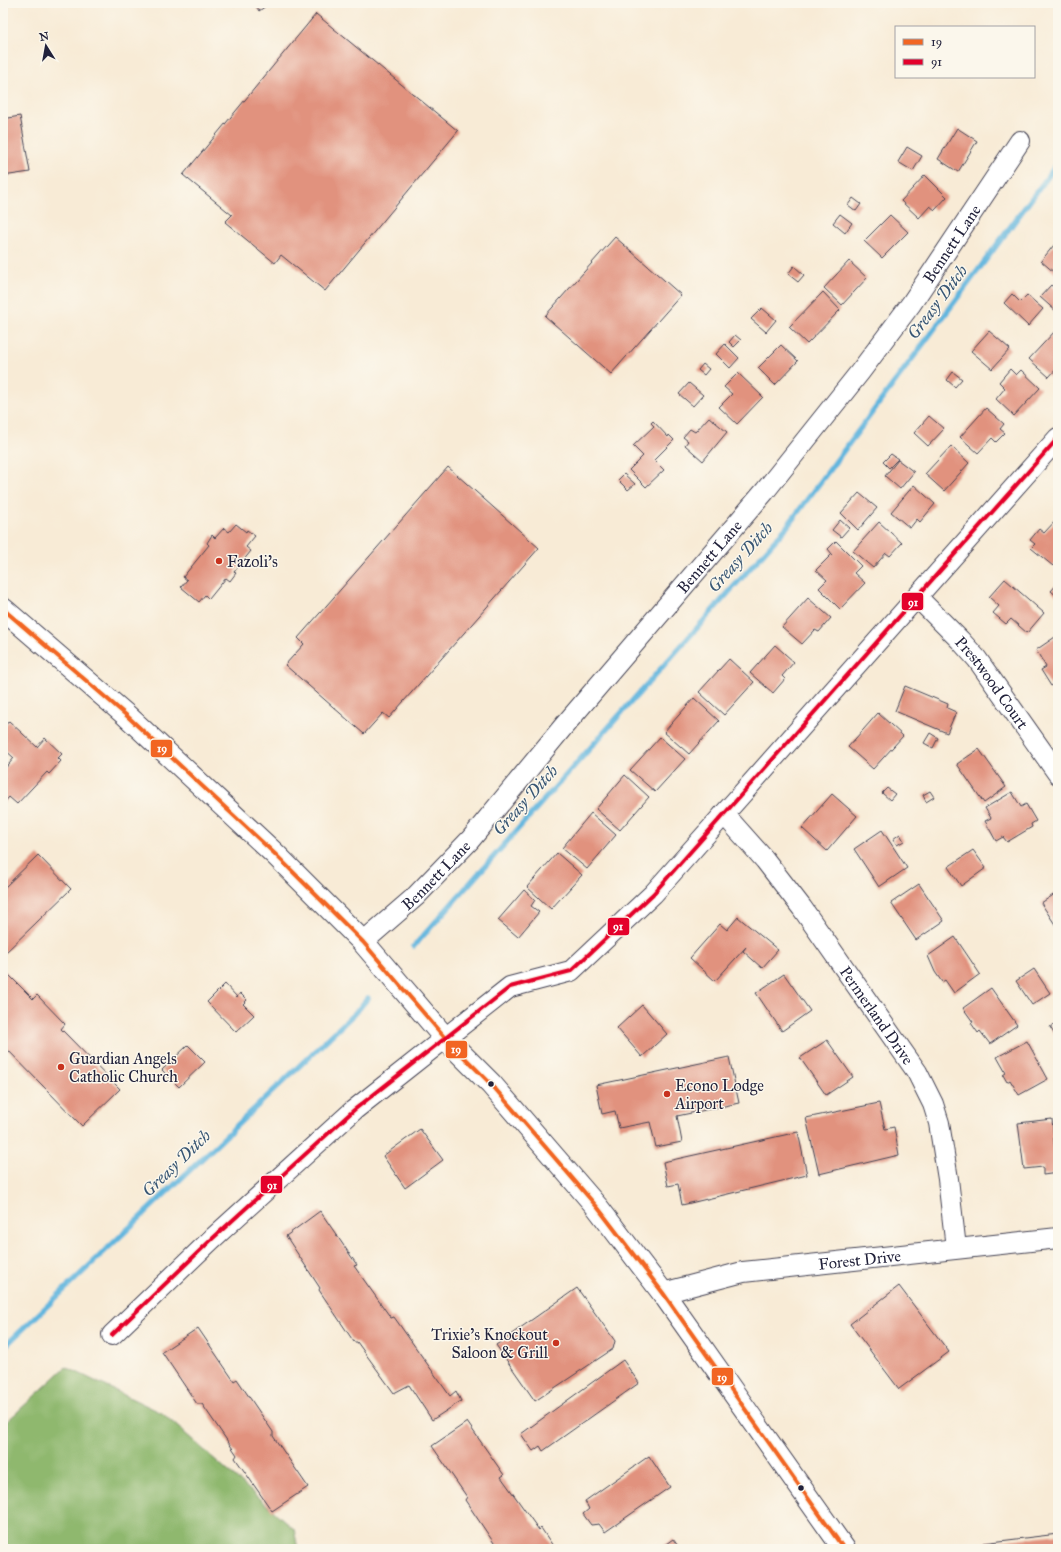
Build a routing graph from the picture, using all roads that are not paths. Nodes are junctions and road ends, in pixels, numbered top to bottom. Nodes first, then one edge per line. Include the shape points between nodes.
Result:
1 (1020, 141) dead end
2 (1058, 438) edge
3 (917, 597) junction
4 (3, 609) edge
5 (1058, 774) edge
6 (724, 814) junction
7 (363, 942) junction
8 (445, 1038) junction
9 (1058, 1238) edge
10 (956, 1248) junction
11 (663, 1293) junction
12 (112, 1335) dead end
13 (844, 1549) edge

1 - 7 street, Bennett Lane via 911,304 765,491 470,840 415,897
2 - 3 street
3 - 5 street, Prestwood Court via 977,659
3 - 6 street
4 - 7 main road via 132,720 275,854
6 - 8 street via 653,894 571,971 510,988
6 - 10 street, Permerland Drive via 765,860 802,908 926,1088 939,1123
7 - 8 main road
8 - 11 main road via 491,1084 598,1208
8 - 12 street via 354,1110 212,1239
9 - 10 street, Forest Drive
10 - 11 street, Forest Drive via 743,1272
11 - 13 main road

